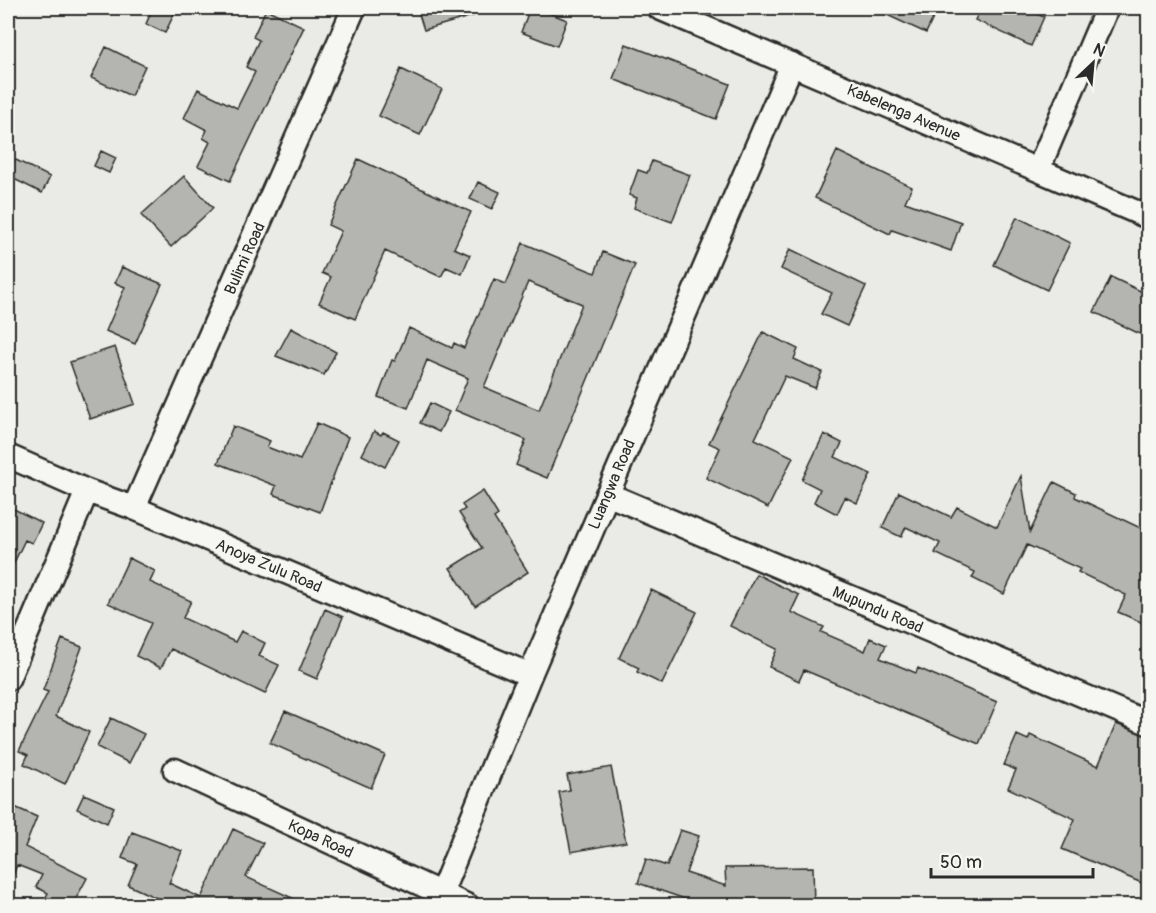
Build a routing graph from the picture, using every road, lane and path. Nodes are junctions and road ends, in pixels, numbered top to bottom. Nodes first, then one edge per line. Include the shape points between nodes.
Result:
1 (354, 8) edge
2 (659, 8) edge
3 (1107, 8) edge
4 (792, 64) junction
5 (1038, 170) junction
6 (1149, 216) edge
7 (8, 456) edge
8 (87, 491) junction
9 (607, 494) junction
10 (134, 508) junction
11 (530, 675) junction
12 (8, 679) edge
13 (1149, 723) edge
14 (175, 770) dead end
15 (438, 900) edge
16 (468, 906) edge

1 - 10 street, Bulimi Road
2 - 4 street, Kabelenga Avenue
3 - 5 street
4 - 5 street, Kabelenga Avenue
4 - 9 street, Luangwa Road
5 - 6 street, Kabelenga Avenue
7 - 8 street, Anoya Zulu Road
8 - 10 street, Anoya Zulu Road
8 - 12 street
9 - 11 street, Luangwa Road
9 - 13 street, Mupundu Road
10 - 11 street, Anoya Zulu Road
11 - 15 street, Luangwa Road
14 - 15 street, Kopa Road
15 - 16 street, Kopa Road

